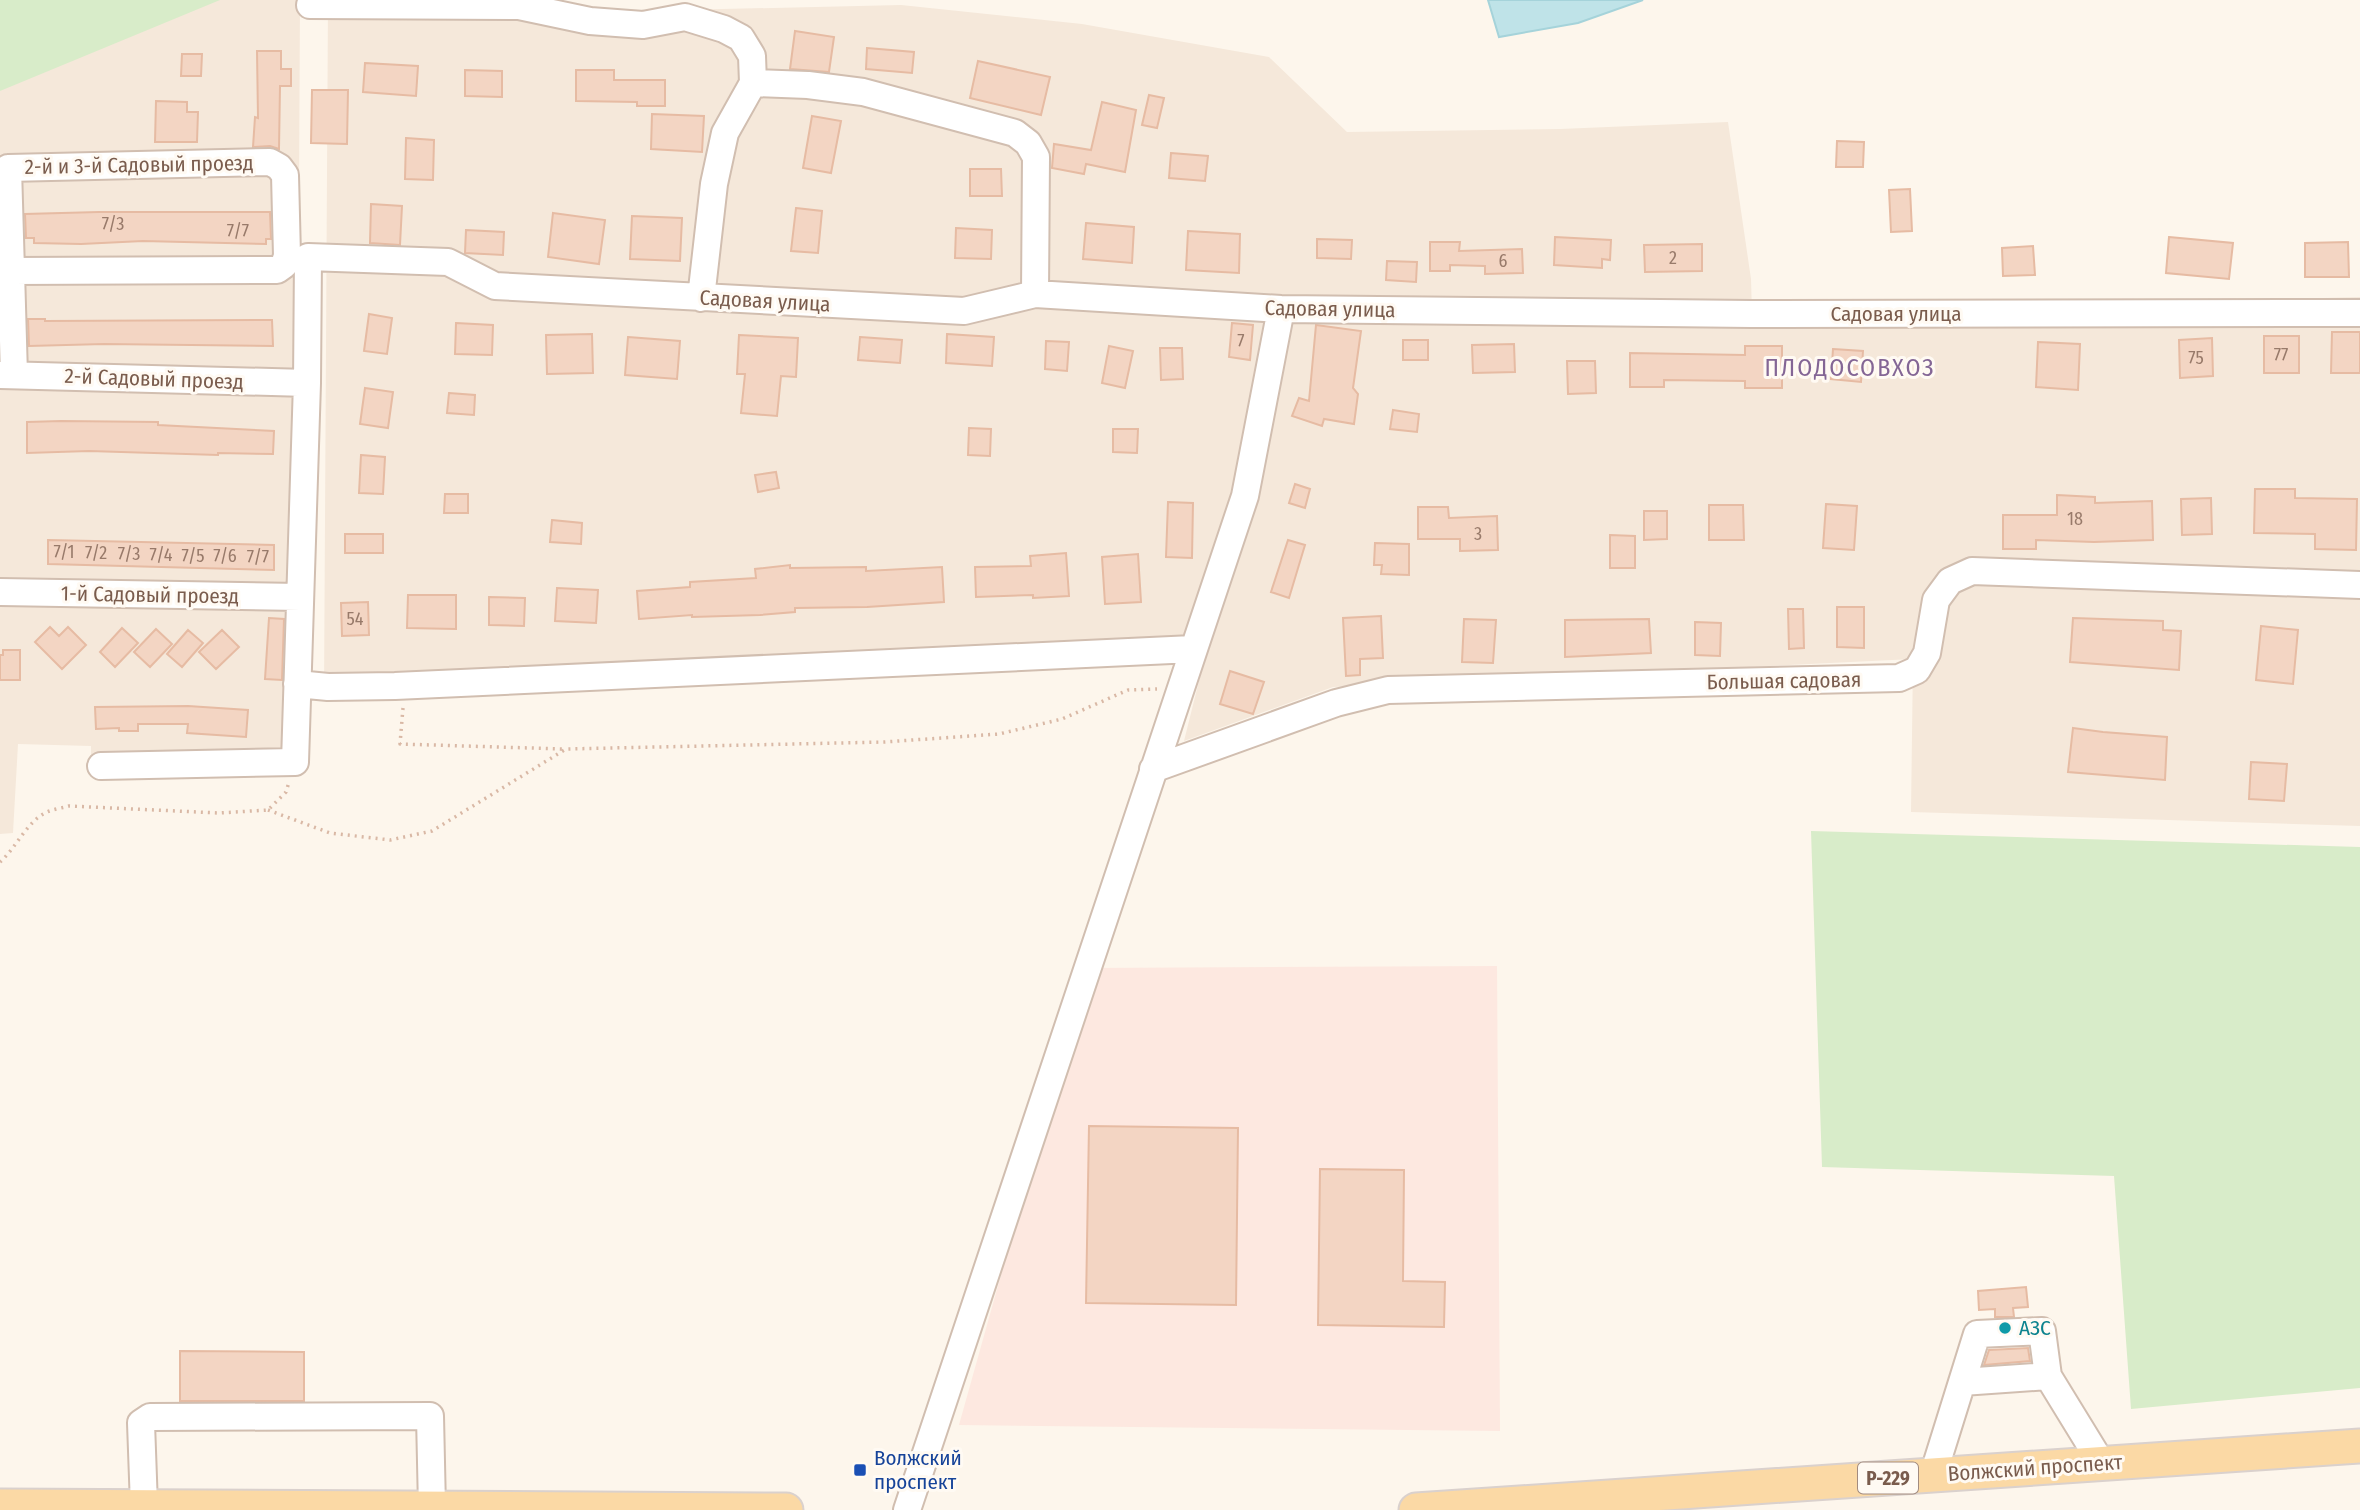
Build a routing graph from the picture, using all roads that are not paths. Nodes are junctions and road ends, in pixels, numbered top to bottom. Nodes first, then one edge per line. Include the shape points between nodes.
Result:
1 (310, 5) dead end
2 (753, 83) junction
3 (4, 171) edge
4 (9, 271) junction
5 (1035, 294) junction
6 (701, 298) junction
7 (1281, 309) junction
8 (2360, 313) edge
9 (7, 375) edge
10 (307, 383) junction
11 (2360, 585) edge
12 (0, 592) edge
13 (300, 597) junction
14 (1193, 649) junction
15 (298, 684) junction
16 (101, 766) dead end
17 (1153, 769) junction
18 (2048, 1376) junction
19 (1962, 1382) junction
20 (2360, 1446) edge
21 (2102, 1464) junction
22 (1933, 1475) junction
23 (0, 1506) edge
24 (144, 1506) junction
25 (432, 1508) edge
26 (786, 1510) edge
27 (907, 1510) edge
28 (1416, 1510) edge

1 - 2 street via 519,6 590,21 643,24 685,17 741,38 752,56
2 - 5 street via 863,92 1022,138 1036,157
2 - 6 street via 725,133 714,184
3 - 4 street
3 - 4 street, 2-й и 3-й Садовый проезд via 270,162 285,175 287,256 277,270
4 - 9 street
5 - 6 street, Садовая улица via 964,311
5 - 7 street, Садовая улица
6 - 10 street, Садовая улица via 495,286 448,262 308,257
7 - 8 street, Садовая улица
7 - 14 street via 1245,496
9 - 10 street, 2-й Садовый проезд
10 - 13 street
11 - 17 street, Большая садовая via 1972,571 1950,581 1936,600 1927,653 1917,670 1899,678 1388,690 1336,703
12 - 13 street, 1-й Садовый проезд
13 - 15 street
14 - 15 street via 404,685
14 - 17 street
15 - 16 street via 295,762
17 - 27 street
18 - 19 street
18 - 19 street via 2042,1331 1977,1334
18 - 21 street
19 - 22 street
20 - 21 main road, Волжский проспект / Р-229
21 - 22 main road, Волжский проспект / Р-229
22 - 28 main road, Волжский проспект / Р-229
23 - 24 main road
24 - 25 main road
24 - 25 street via 141,1423 150,1417 430,1416
25 - 26 main road

